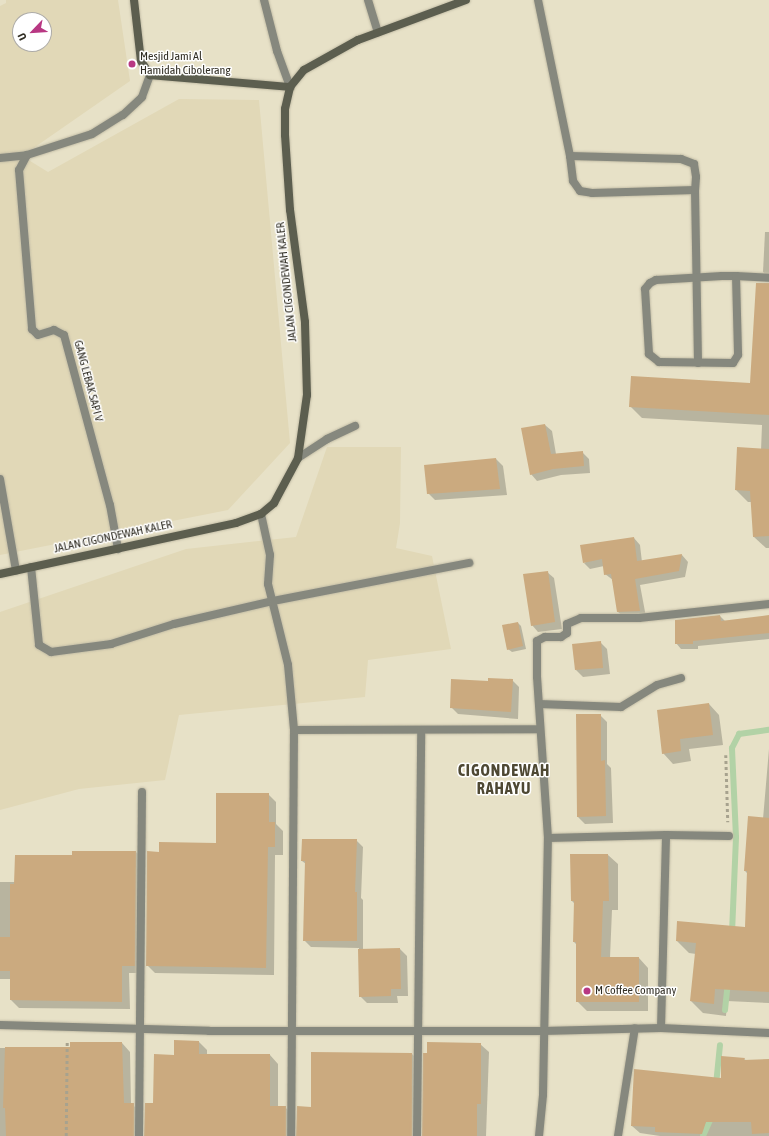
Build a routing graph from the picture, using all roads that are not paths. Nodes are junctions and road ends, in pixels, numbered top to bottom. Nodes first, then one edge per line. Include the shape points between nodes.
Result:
1 (134, 0) edge
2 (264, 0) edge
3 (368, 0) edge
4 (466, 0) edge
5 (538, 0) edge
6 (378, 32) junction
7 (150, 76) junction
8 (290, 87) junction
9 (26, 155) junction
10 (570, 156) junction
11 (0, 158) edge
12 (695, 190) junction
13 (736, 276) junction
14 (769, 278) edge
15 (697, 279) junction
16 (698, 363) junction
17 (355, 426) dead end
18 (298, 458) junction
19 (0, 479) edge
20 (261, 514) junction
21 (118, 549) junction
22 (469, 563) dead end
23 (31, 567) junction
24 (16, 570) junction
25 (0, 574) edge
26 (273, 601) junction
27 (769, 604) edge
28 (681, 678) dead end
29 (539, 704) junction
30 (540, 729) junction
31 (294, 730) junction
32 (421, 731) junction
33 (142, 792) dead end
34 (666, 834) junction
35 (728, 836) road end
36 (548, 838) junction
37 (0, 1025) edge
38 (635, 1028) junction
39 (661, 1028) junction
40 (139, 1029) junction
41 (292, 1030) junction
42 (417, 1030) junction
43 (543, 1031) junction
44 (769, 1033) edge
45 (139, 1136) edge
46 (291, 1136) edge
47 (417, 1136) edge
48 (539, 1136) edge
49 (618, 1136) edge

1 - 7 main road via 140,61
2 - 8 street via 277,51
3 - 6 street
4 - 6 main road, JALAN CIGONDEWAH KALER
5 - 10 street
6 - 8 main road, JALAN CIGONDEWAH KALER via 304,70
7 - 8 main road
7 - 9 street via 142,97 123,116 92,134
8 - 18 main road, JALAN CIGONDEWAH KALER via 285,109 285,135 290,210 305,322 307,395
9 - 11 street
9 - 21 street, GANG LEBAK SAPI V via 21,161 19,178 32,329 38,335 54,330 64,335 110,505
10 - 12 street via 682,158 694,164
10 - 12 street via 573,181 580,191 592,193
12 - 15 street
13 - 14 street
13 - 15 street
13 - 16 street via 738,355 733,363
15 - 16 street
15 - 16 street via 656,280 646,289 649,354 659,362
17 - 18 street via 327,439
18 - 20 main road, JALAN CIGONDEWAH KALER via 274,503
19 - 24 street
20 - 21 main road, JALAN CIGONDEWAH KALER via 236,523
20 - 26 street via 270,555 267,574
21 - 23 main road, JALAN CIGONDEWAH KALER
22 - 26 street
23 - 24 main road, JALAN CIGONDEWAH KALER
23 - 26 street via 38,645 51,652 111,644 174,624
24 - 25 main road, JALAN CIGONDEWAH KALER
26 - 31 street via 288,665
27 - 29 street via 639,618 580,618 570,622 567,624 565,635 545,637 537,641
28 - 29 street via 657,685 621,707
29 - 30 street
30 - 32 street
30 - 36 street
31 - 32 street
31 - 41 street
32 - 42 street
33 - 40 street
34 - 35 street
34 - 36 street
34 - 39 street
36 - 43 street
37 - 40 street
38 - 39 street
38 - 43 street
38 - 49 street
39 - 44 street
40 - 41 street
40 - 45 street
41 - 42 street
41 - 46 street
42 - 43 street
42 - 47 street
43 - 48 street via 543,1095

